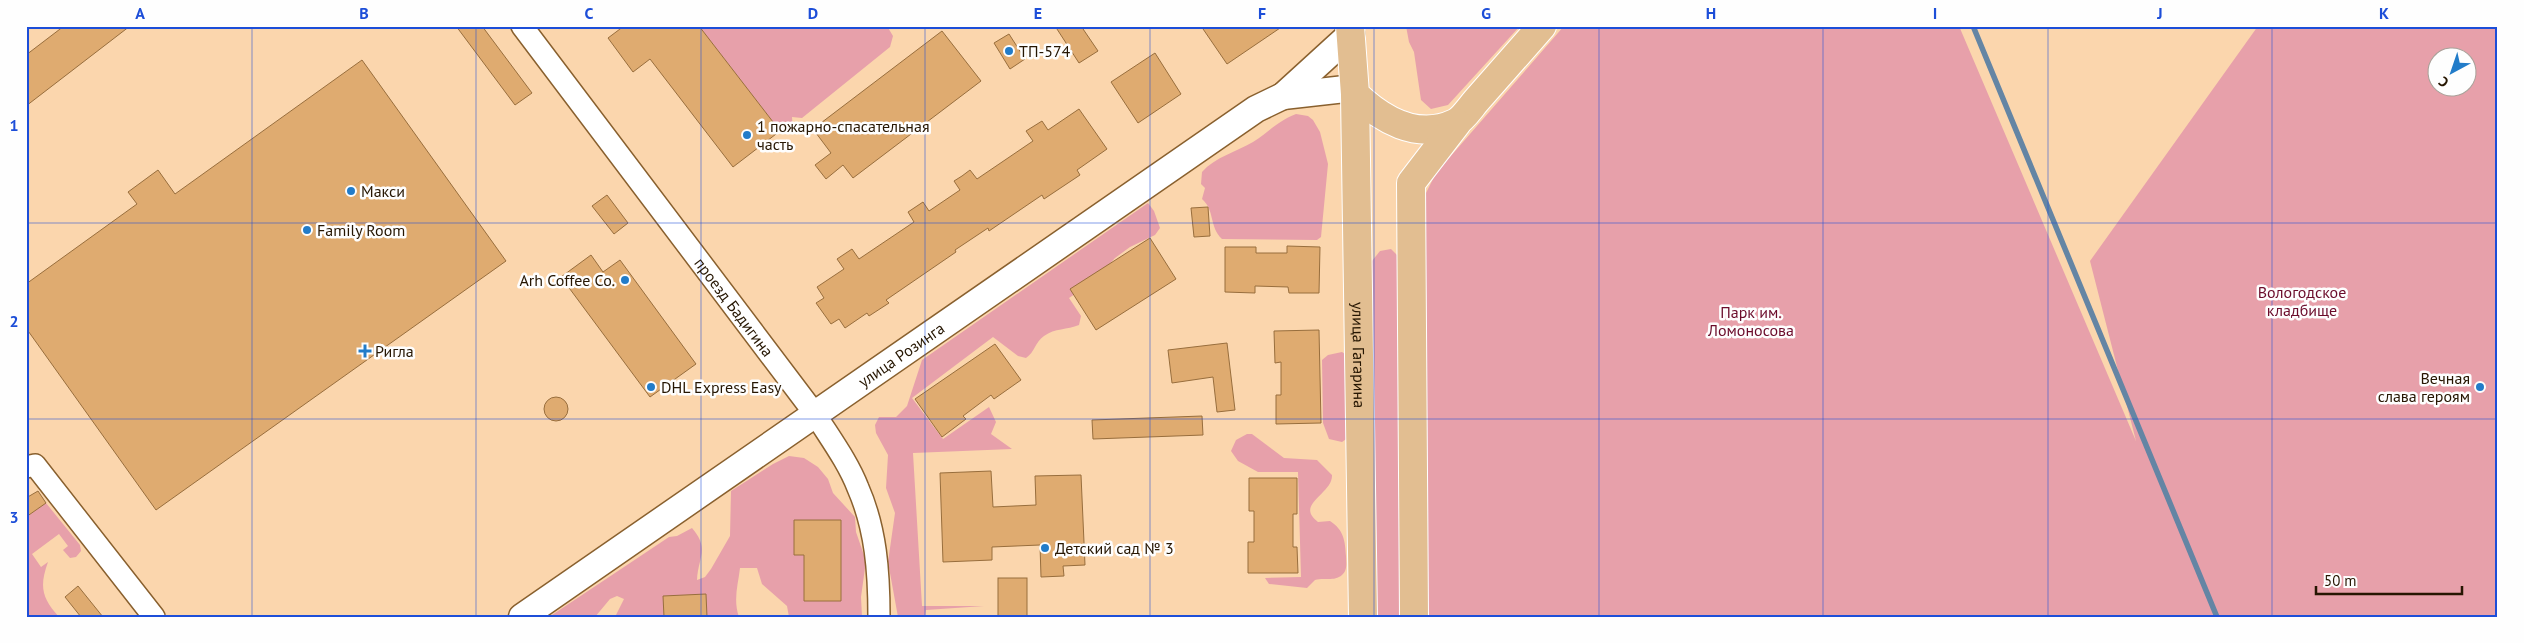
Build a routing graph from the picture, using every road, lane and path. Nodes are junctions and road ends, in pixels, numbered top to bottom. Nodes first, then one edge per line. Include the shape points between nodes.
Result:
1 (522, 26) edge
2 (1542, 26) edge
3 (1350, 29) edge
4 (1354, 91) junction
5 (1283, 96) junction
6 (1456, 123) junction
7 (815, 414) junction
8 (26, 467) edge
9 (154, 617) edge
10 (522, 617) edge
11 (879, 617) edge
12 (1363, 617) edge
13 (1414, 617) edge

1 - 7 street, проезд Бадигина
2 - 6 main road
3 - 4 main road, улица Гагарина
3 - 5 street
4 - 5 street
4 - 6 main road via 1379,116 1402,126 1429,129
4 - 12 main road, улица Гагарина
5 - 7 street, улица Розинга via 1256,109
6 - 13 main road via 1411,183
7 - 10 street, улица Розинга
7 - 11 street, проезд Бадигина via 858,486 867,509 878,558
8 - 9 street via 35,465

